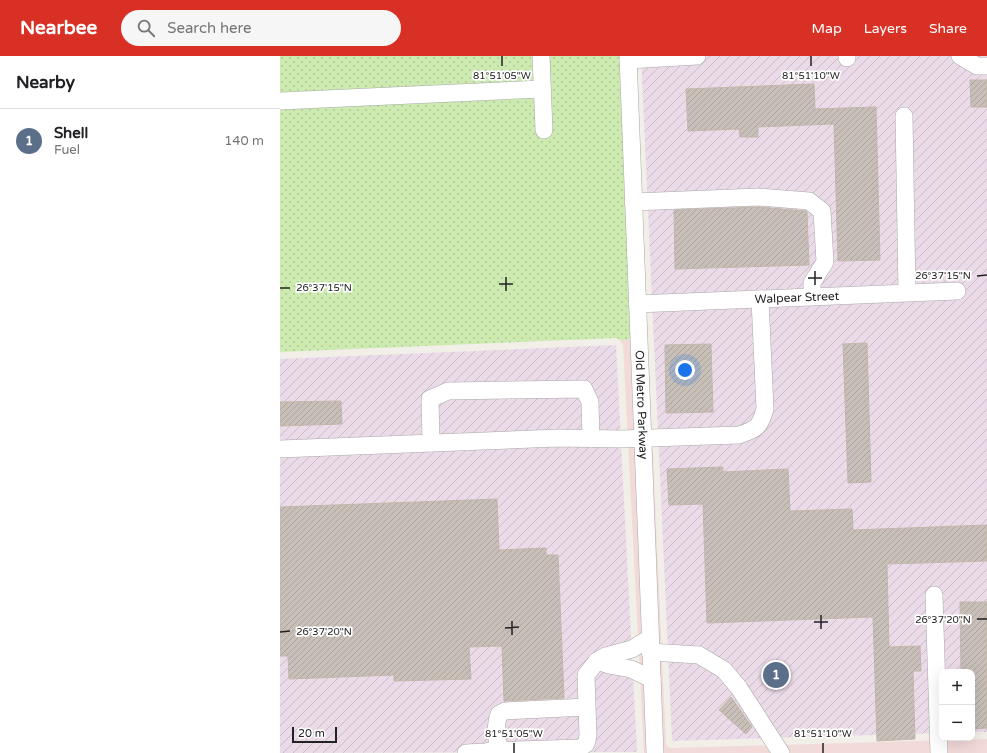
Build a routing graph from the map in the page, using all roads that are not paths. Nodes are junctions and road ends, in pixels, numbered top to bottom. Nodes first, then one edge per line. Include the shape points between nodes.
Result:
1 (541, 56) edge
2 (697, 56) edge
3 (960, 56) edge
4 (628, 58) edge
5 (987, 66) edge
6 (542, 89) junction
7 (280, 101) edge
8 (904, 116) dead end
9 (544, 130) dead end
10 (633, 202) junction
11 (956, 291) dead end
12 (907, 292) junction
13 (812, 296) junction
14 (760, 299) junction
15 (637, 304) junction
16 (642, 438) junction
17 (591, 439) junction
18 (430, 444) junction
19 (280, 449) edge
20 (934, 595) dead end
21 (650, 645) junction
22 (598, 661) junction
23 (652, 679) junction
24 (587, 707) junction
25 (501, 748) junction
26 (466, 753) edge
27 (655, 753) edge
28 (781, 753) edge
29 (940, 753) edge

1 - 6 street
2 - 4 street
3 - 5 street via 977,66
4 - 10 street, Old Metro Parkway
6 - 7 street
6 - 9 street
8 - 12 street
10 - 13 street via 758,197 809,201 822,210 825,262 812,283
10 - 15 street, Old Metro Parkway
11 - 12 street, Walpear Street
12 - 13 street, Walpear Street
13 - 14 street, Walpear Street
14 - 15 street, Walpear Street
14 - 16 street via 765,409 762,423 754,430 739,435
15 - 16 street, Old Metro Parkway
16 - 17 street
16 - 21 street, Old Metro Parkway
17 - 18 street via 558,438
17 - 18 street via 590,402 584,389 448,391 430,399
18 - 19 street
20 - 29 street
21 - 22 street via 606,656
21 - 23 street, Old Metro Parkway
21 - 28 street via 699,656 724,670 739,688
22 - 23 street via 632,669
22 - 24 street via 586,675
23 - 27 street, Old Metro Parkway
24 - 25 street via 588,736 586,744 580,748
24 - 25 street via 505,711 499,714 497,720 498,744
25 - 26 street

